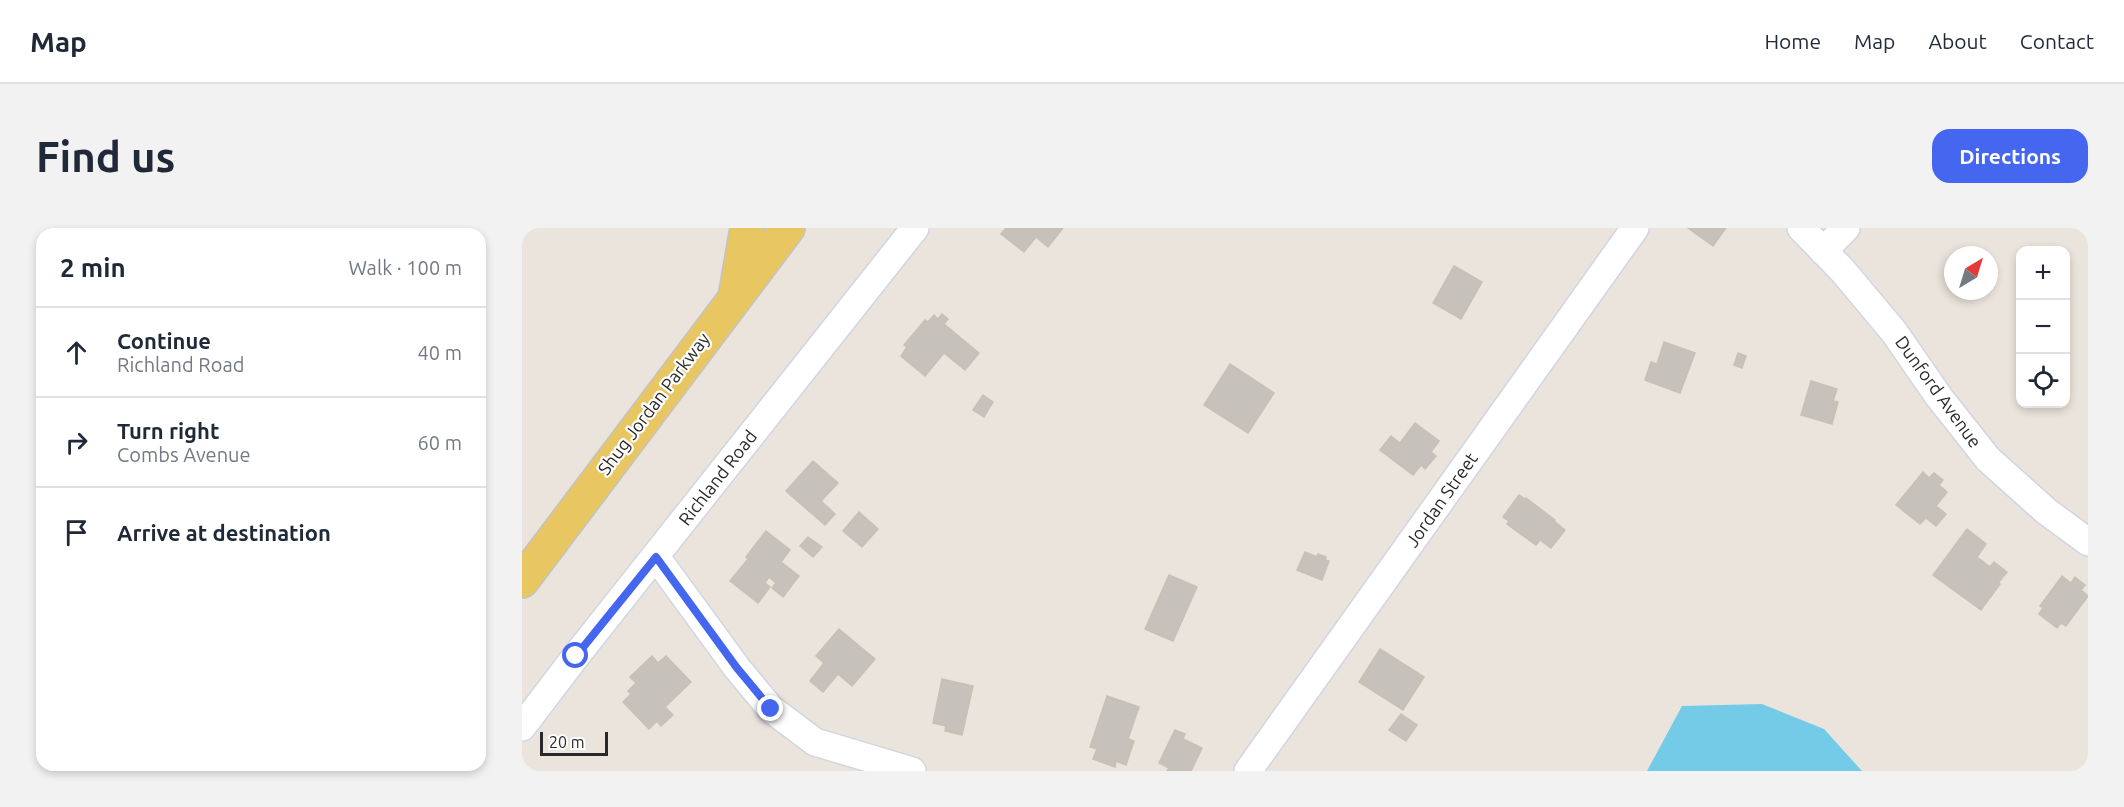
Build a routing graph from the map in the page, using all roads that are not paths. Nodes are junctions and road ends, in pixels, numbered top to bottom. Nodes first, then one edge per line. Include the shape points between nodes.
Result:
1 (747, 228) edge
2 (788, 228) edge
3 (915, 228) edge
4 (1635, 228) edge
5 (1801, 228) edge
6 (1846, 228) edge
7 (1823, 251) junction
8 (735, 297) junction
9 (2088, 542) edge
10 (656, 557) junction
11 (522, 581) edge
12 (522, 727) edge
13 (912, 771) edge
14 (1248, 771) edge

1 - 8 main road
2 - 8 main road, Shug Jordan Parkway
3 - 10 street, Richland Road
4 - 14 street, Jordan Street
5 - 7 street, Dunford Avenue
6 - 7 street
7 - 9 street, Dunford Avenue via 1894,332 1988,459
8 - 11 main road, Shug Jordan Parkway
10 - 12 street, Richland Road
10 - 13 street via 771,709 815,742

